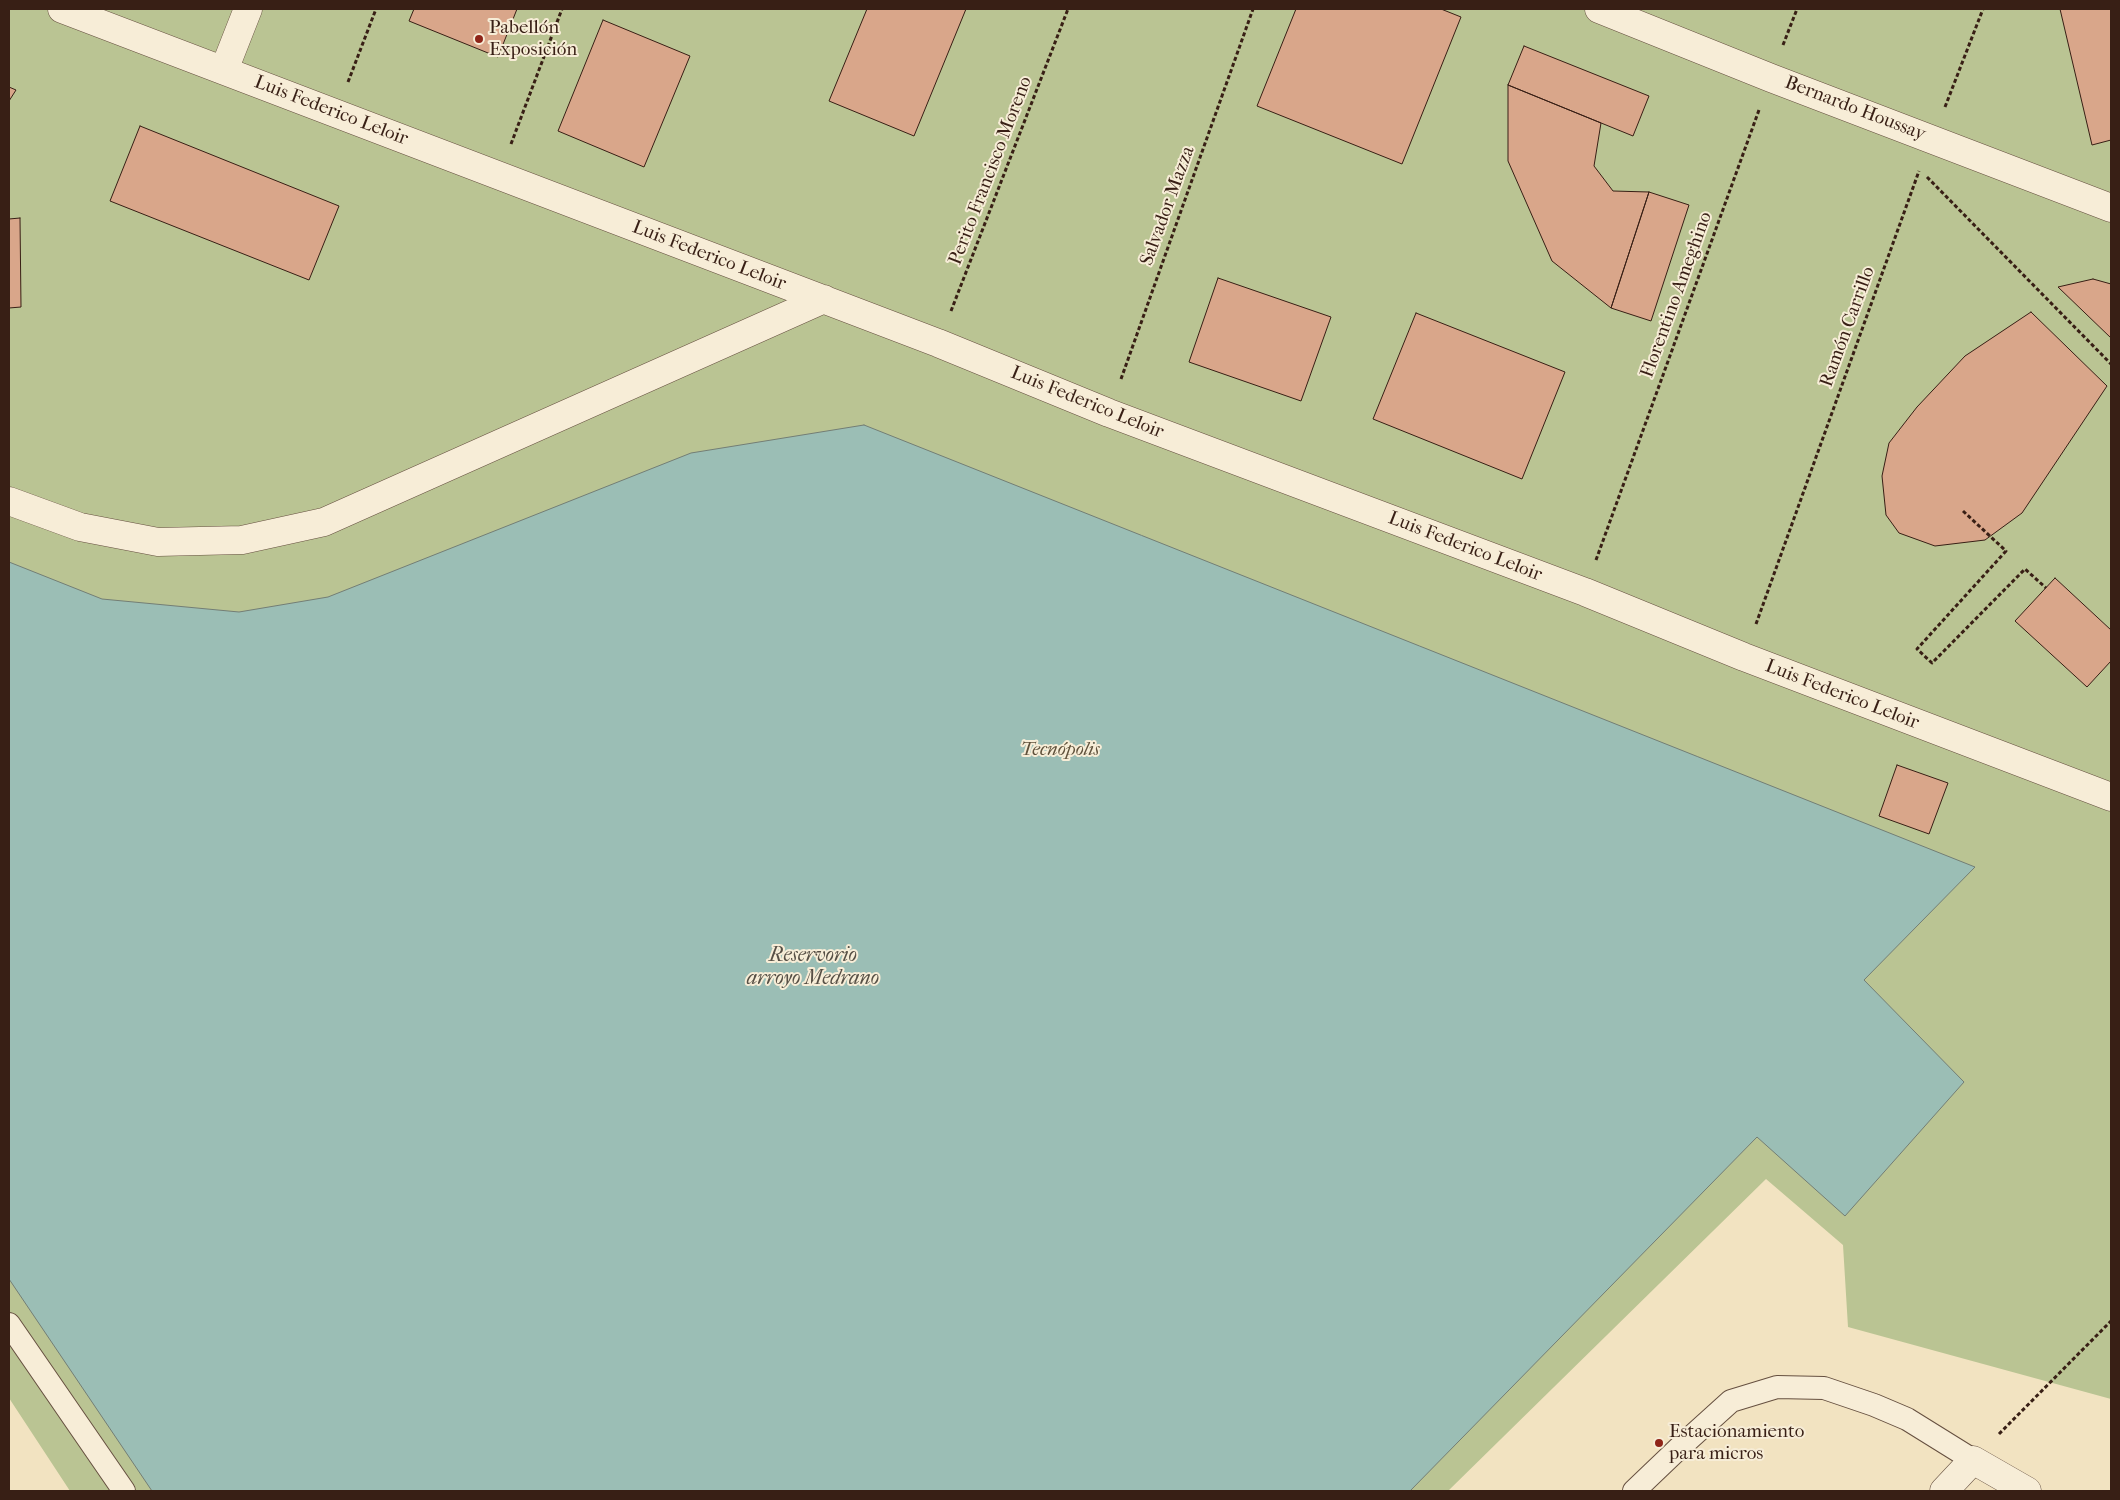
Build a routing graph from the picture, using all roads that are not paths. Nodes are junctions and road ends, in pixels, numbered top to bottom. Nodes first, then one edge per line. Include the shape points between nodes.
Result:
1 (62, 9) edge
2 (248, 9) edge
3 (1599, 9) edge
4 (224, 70) junction
5 (2111, 208) edge
6 (824, 299) junction
7 (9, 501) edge
8 (2111, 797) edge
9 (9, 1324) edge
10 (1973, 1460) junction
11 (124, 1491) edge
12 (1634, 1491) edge
13 (1944, 1491) edge
14 (2027, 1491) edge

1 - 4 street, Luis Federico Leloir
2 - 4 street
3 - 5 street, Bernardo Houssay
4 - 6 street, Luis Federico Leloir
6 - 7 street via 324,522 242,540 158,542 80,527
6 - 8 street, Luis Federico Leloir via 1109,413 1585,592 1744,657
9 - 11 lane
10 - 12 lane via 1907,1419 1824,1388 1777,1387 1732,1401
10 - 13 street
10 - 14 street

